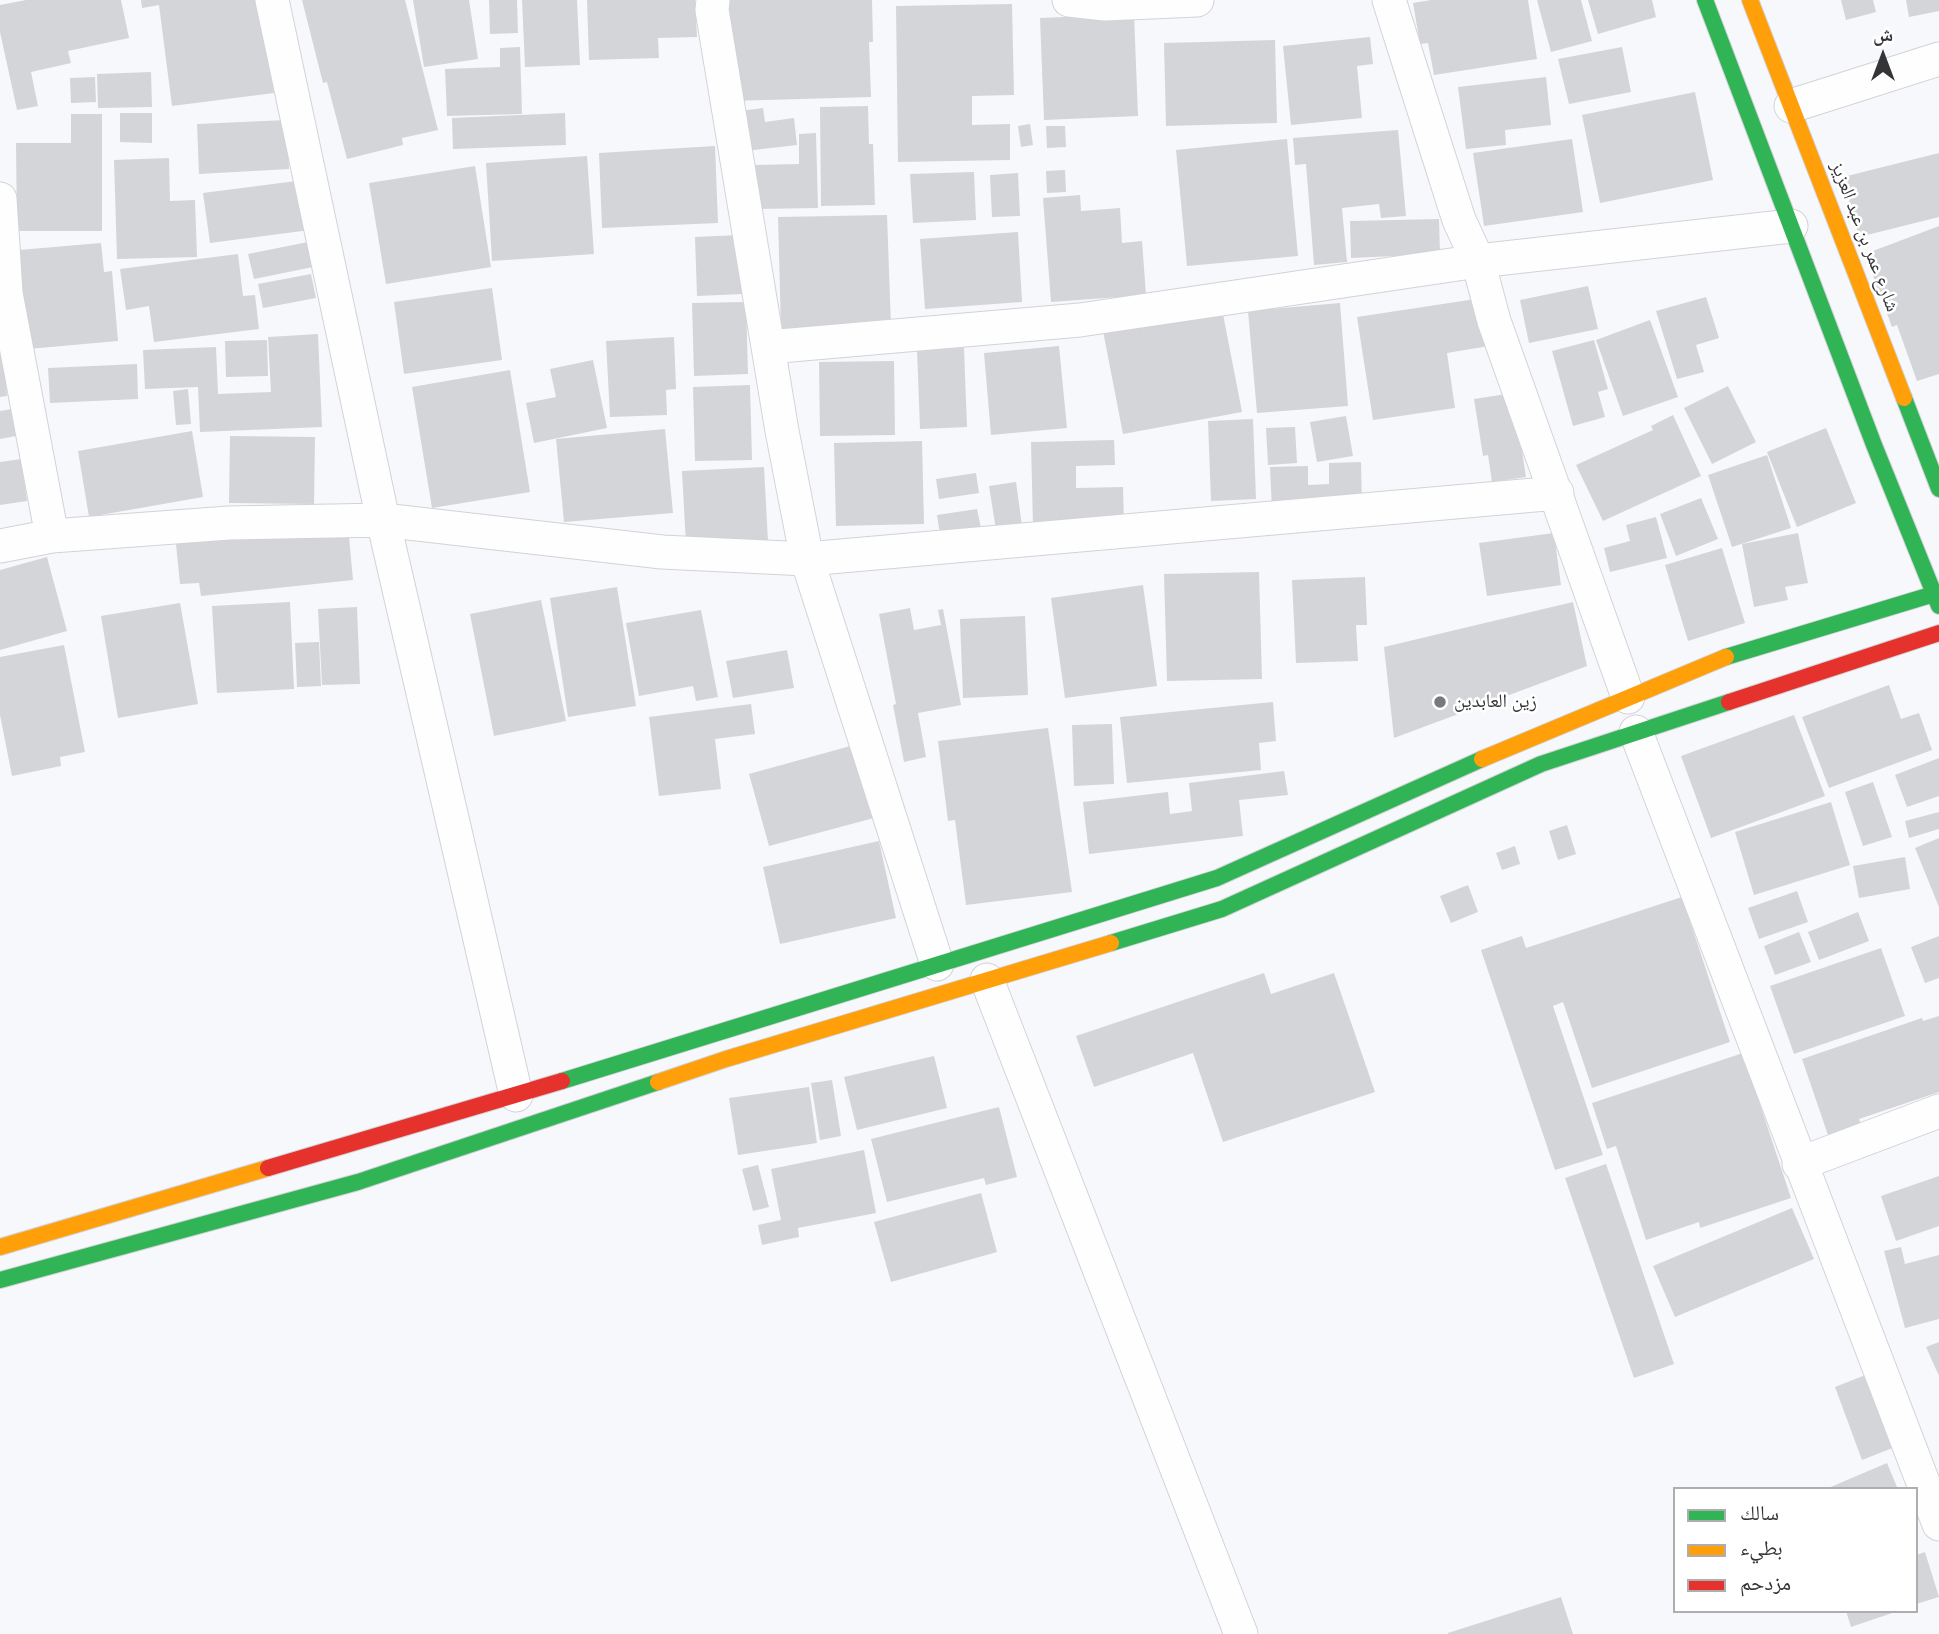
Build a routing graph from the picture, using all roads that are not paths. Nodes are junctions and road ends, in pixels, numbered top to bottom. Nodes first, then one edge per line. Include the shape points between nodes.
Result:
1 (272, 0) edge
2 (713, 0) edge
3 (1069, 0) edge
4 (1197, 0) edge
5 (1389, 0) edge
6 (1705, 0) edge
7 (1750, 0) edge
8 (1939, 59) edge
9 (1791, 106) junction
10 (0, 199) edge
11 (1791, 226) junction
12 (1478, 261) junction
13 (768, 347) junction
14 (1939, 489) edge
15 (1557, 493) junction
16 (383, 520) junction
17 (52, 536) junction
18 (0, 546) edge
19 (807, 559) junction
20 (1936, 600) edge
21 (1939, 634) edge
22 (1628, 697) junction
23 (1636, 732) junction
24 (937, 964) junction
25 (987, 980) junction
26 (516, 1095) junction
27 (1939, 1111) edge
28 (1799, 1164) junction
29 (0, 1247) edge
30 (0, 1280) edge
31 (1939, 1524) edge
32 (1241, 1634) edge

1 - 16 street
2 - 13 street
3 - 4 street via 1105,4
5 - 12 street via 1459,220
6 - 11 street
7 - 9 street, شارع عمر بن عبد العزيز
8 - 9 street
9 - 14 street, شارع عمر بن عبد العزيز
10 - 17 street via 6,292
11 - 12 street
11 - 20 street
12 - 13 street via 1080,320
12 - 15 street via 1494,321
13 - 19 street
15 - 19 street
15 - 22 street
16 - 17 street via 229,523
16 - 19 street via 662,552
16 - 26 street
17 - 18 street
19 - 24 street
20 - 22 street via 1722,658
21 - 23 street
22 - 24 street via 1217,878
23 - 25 street via 1541,764 1222,909
23 - 28 street
24 - 26 street
25 - 30 street via 726,1059 358,1182
25 - 32 street
26 - 29 street
27 - 28 street
28 - 31 street

